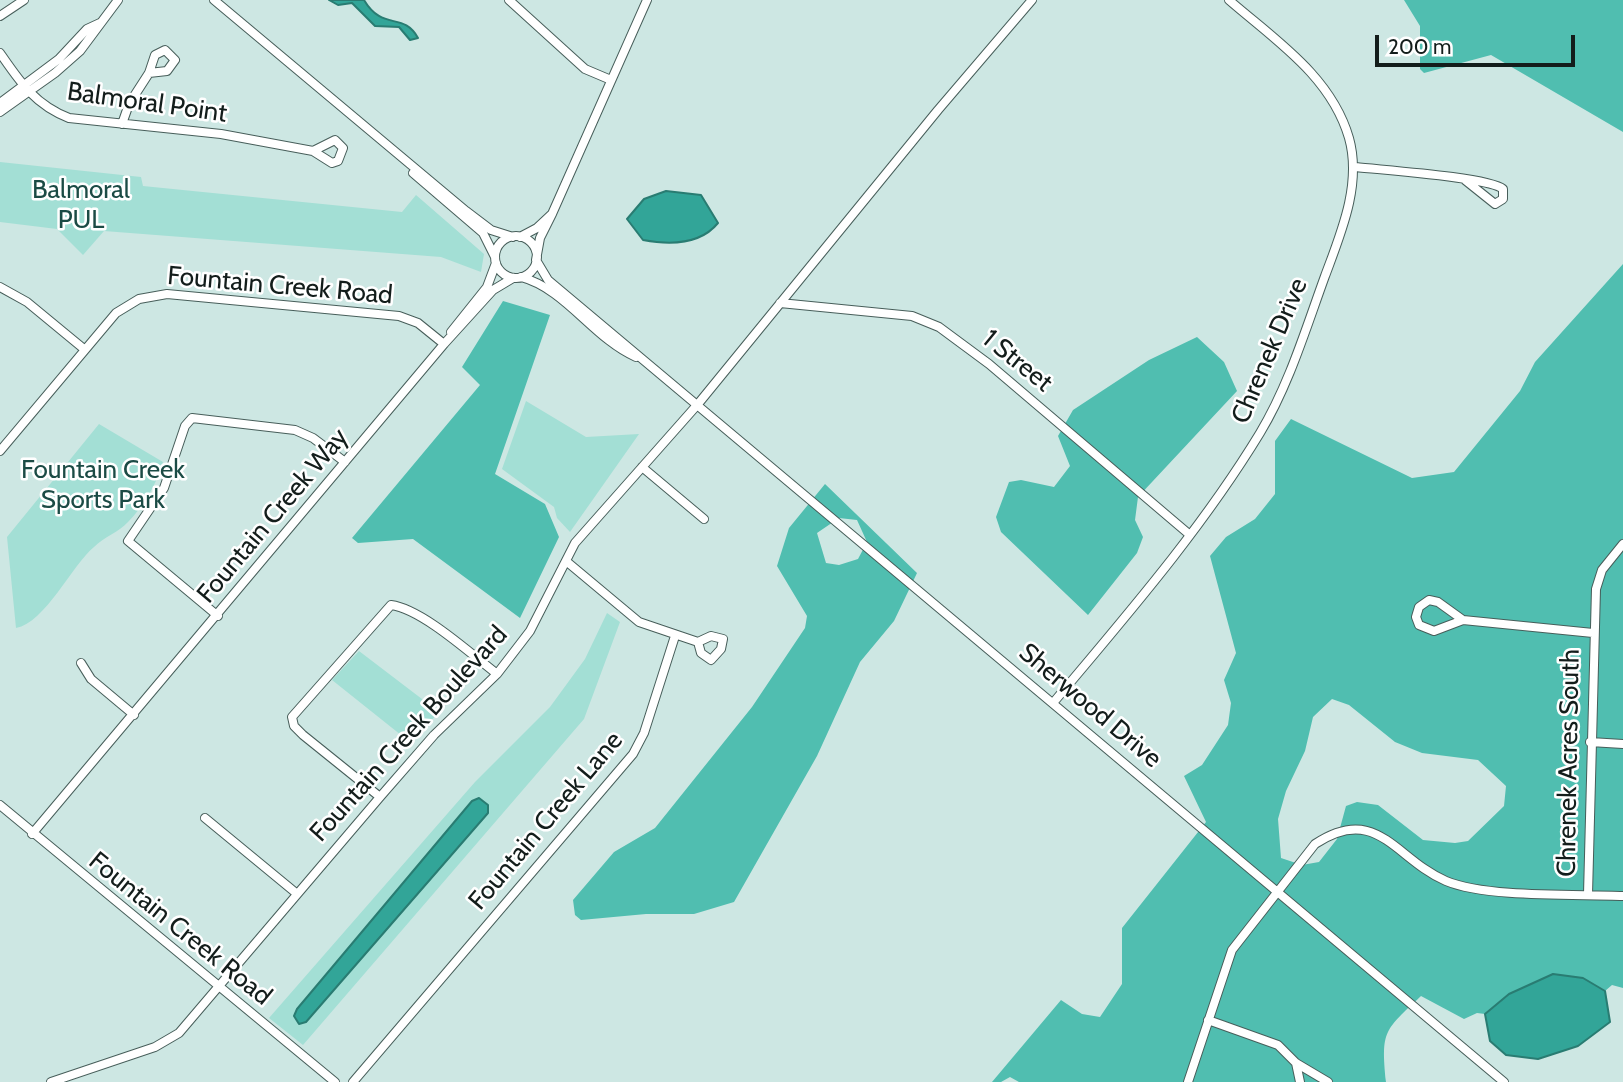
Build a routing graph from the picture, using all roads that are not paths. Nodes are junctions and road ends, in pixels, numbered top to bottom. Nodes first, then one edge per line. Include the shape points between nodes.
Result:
1 (24, 0) edge
2 (118, 0) edge
3 (214, 0) edge
4 (509, 0) edge
5 (647, 0) edge
6 (1032, 0) edge
7 (1229, 0) edge
8 (0, 16) edge
9 (0, 53) edge
10 (149, 73) dead end
11 (611, 80) junction
12 (25, 89) junction
13 (0, 103) edge
14 (0, 112) edge
15 (122, 124) junction
16 (313, 151) dead end
17 (391, 151) junction
18 (1356, 167) junction
19 (1465, 180) dead end
20 (552, 214) junction
21 (517, 237) junction
22 (496, 260) junction
23 (536, 260) junction
24 (517, 278) junction
25 (0, 287) edge
26 (780, 303) junction
27 (444, 344) junction
28 (84, 349) junction
29 (649, 362) junction
30 (698, 404) junction
31 (0, 451) edge
32 (345, 462) junction
33 (642, 467) junction
34 (704, 519) dead end
35 (1190, 535) junction
36 (1623, 544) edge
37 (566, 561) junction
38 (218, 616) junction
39 (1463, 620) junction
40 (1593, 633) junction
41 (675, 636) junction
42 (698, 642) dead end
43 (81, 663) dead end
44 (496, 674) junction
45 (1053, 703) junction
46 (134, 716) junction
47 (1590, 741) junction
48 (1621, 742) edge
49 (380, 797) junction
50 (0, 806) edge
51 (205, 818) dead end
52 (32, 834) junction
53 (1277, 891) junction
54 (296, 893) junction
55 (1588, 894) junction
56 (1623, 896) edge
57 (216, 986) junction
58 (1208, 1020) junction
59 (1296, 1063) junction
60 (51, 1082) edge
61 (335, 1082) edge
62 (353, 1082) edge
63 (1188, 1082) edge
64 (1300, 1082) edge
65 (1328, 1082) edge
66 (1504, 1082) edge

1 - 8 street
2 - 12 street via 100,23 87,29
3 - 17 street
4 - 11 street via 585,69
5 - 11 street
6 - 26 street
7 - 18 street via 1311,70 1341,117
9 - 12 street, Balmoral Point
10 - 15 street via 137,87
11 - 20 street
12 - 13 street
12 - 14 street
12 - 15 street, Balmoral Point via 50,110 69,118
15 - 16 street, Balmoral Point via 221,134
17 - 21 street via 491,230
17 - 22 street via 483,233
18 - 19 street
18 - 35 street, Chrenek Drive via 1339,237 1289,374 1261,432
20 - 21 street
20 - 23 street
21 - 22 street via 500,244
21 - 23 street via 531,243
22 - 24 street via 502,273
22 - 27 street, Fountain Creek Way via 486,287
23 - 24 street via 531,271
23 - 29 street, Sherwood Drive via 548,279
24 - 27 street, Fountain Creek Way via 493,290
24 - 29 street, Sherwood Drive via 541,285 621,348
25 - 28 street via 27,302
26 - 30 street
26 - 35 street, 1 Street via 912,316 939,327
27 - 28 street, Fountain Creek Road via 418,323 399,316 167,294 139,299 116,313
27 - 32 street, Fountain Creek Way
28 - 31 street, Fountain Creek Road
29 - 30 street, Sherwood Drive
30 - 33 street, Fountain Creek Boulevard
30 - 45 street, Sherwood Drive
32 - 38 street, Fountain Creek Way
32 - 38 street via 295,430 192,418 185,426 164,488 128,541
33 - 34 street
33 - 37 street, Fountain Creek Boulevard via 575,543
35 - 45 street, Chrenek Drive
36 - 40 street, Chrenek Acres South via 1602,570
37 - 41 street via 639,622
37 - 44 street, Fountain Creek Boulevard via 530,631
38 - 46 street, Fountain Creek Way
39 - 39 street, Chrenek Acres South via 1429,600 1419,607 1416,617 1419,625 1434,631
39 - 40 street, Chrenek Acres South
40 - 47 street, Chrenek Acres South
41 - 42 street
41 - 62 street, Fountain Creek Lane via 645,733 633,754
43 - 46 street via 91,680
44 - 49 street, Fountain Creek Boulevard
44 - 49 street via 432,626 401,606 391,605 292,717 303,735
45 - 53 street, Sherwood Drive
46 - 52 street, Fountain Creek Way
47 - 48 street
47 - 55 street, Chrenek Acres South
49 - 54 street, Fountain Creek Boulevard
50 - 52 street, Fountain Creek Road
51 - 54 street
52 - 57 street, Fountain Creek Road
53 - 55 street via 1315,844 1331,834 1362,827 1389,841 1431,874 1468,889
53 - 58 street via 1232,950
53 - 66 street, Sherwood Drive
54 - 57 street, Fountain Creek Boulevard
55 - 56 street
57 - 60 street, Fountain Creek Boulevard via 179,1033 155,1046
57 - 61 street, Fountain Creek Road
58 - 59 street via 1278,1045
58 - 63 street
59 - 64 street
59 - 65 street

